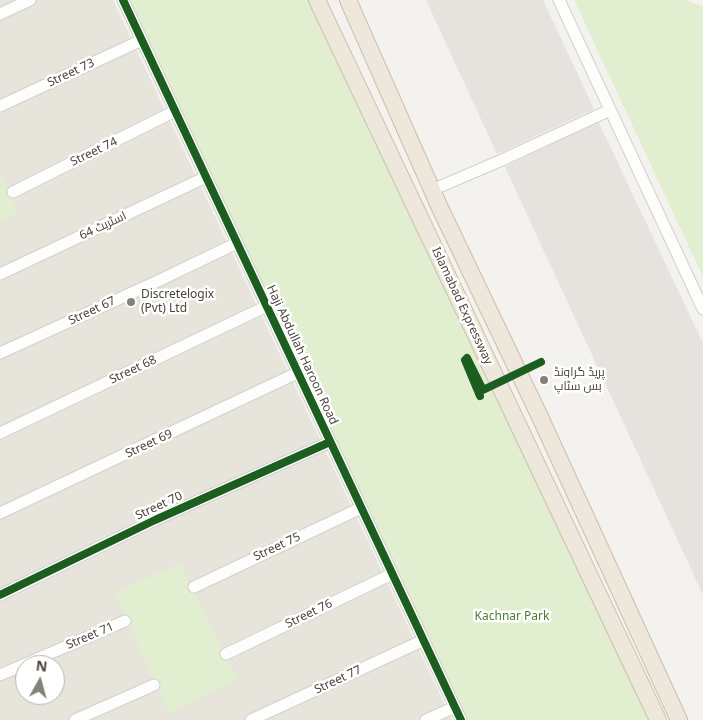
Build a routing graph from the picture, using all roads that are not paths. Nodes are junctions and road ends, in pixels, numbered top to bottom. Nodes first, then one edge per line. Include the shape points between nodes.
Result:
1 (30, 0) edge
2 (123, 0) edge
3 (317, 0) edge
4 (348, 0) edge
5 (559, 0) edge
6 (0, 14) edge
7 (142, 40) junction
8 (0, 106) edge
9 (610, 110) junction
10 (175, 111) junction
11 (206, 178) junction
12 (432, 190) junction
13 (13, 192) dead end
14 (237, 243) junction
15 (0, 274) edge
16 (267, 306) junction
17 (703, 309) edge
18 (0, 353) edge
19 (298, 373) junction
20 (0, 433) edge
21 (330, 442) junction
22 (361, 508) junction
23 (0, 513) edge
24 (392, 574) junction
25 (194, 587) dead end
26 (0, 596) edge
27 (125, 621) dead end
28 (424, 640) junction
29 (226, 654) dead end
30 (0, 675) edge
31 (154, 685) dead end
32 (455, 707) junction
33 (75, 720) edge
34 (251, 720) edge
35 (426, 720) edge
36 (461, 720) edge
37 (658, 720) edge
38 (678, 720) edge

1 - 6 street
2 - 7 street, Haji Abdullah Haroon Road
3 - 37 highway, Islamabad Expressway
4 - 12 highway, Islamabad Expressway
5 - 9 street
7 - 8 street, Street 73
7 - 10 street, Haji Abdullah Haroon Road
9 - 12 street
9 - 17 street
10 - 11 street, Haji Abdullah Haroon Road
10 - 13 street, Street 74
11 - 14 street, Haji Abdullah Haroon Road
11 - 15 street, اسٹریٹ 64
12 - 38 highway, Islamabad Expressway
14 - 16 street, Haji Abdullah Haroon Road
14 - 18 street, Street 67
16 - 19 street, Haji Abdullah Haroon Road
16 - 20 street, Street 68
19 - 21 street, Haji Abdullah Haroon Road
19 - 23 street, Street 69
21 - 22 street, Haji Abdullah Haroon Road
21 - 26 street, Street 70 via 155,520
22 - 24 street, Haji Abdullah Haroon Road
22 - 25 street, Street 75
24 - 28 street, Haji Abdullah Haroon Road
24 - 29 street, Street 76
27 - 30 street, Street 71
28 - 32 street, Haji Abdullah Haroon Road
28 - 34 street, Street 77
31 - 33 street
32 - 35 street
32 - 36 street, Haji Abdullah Haroon Road

